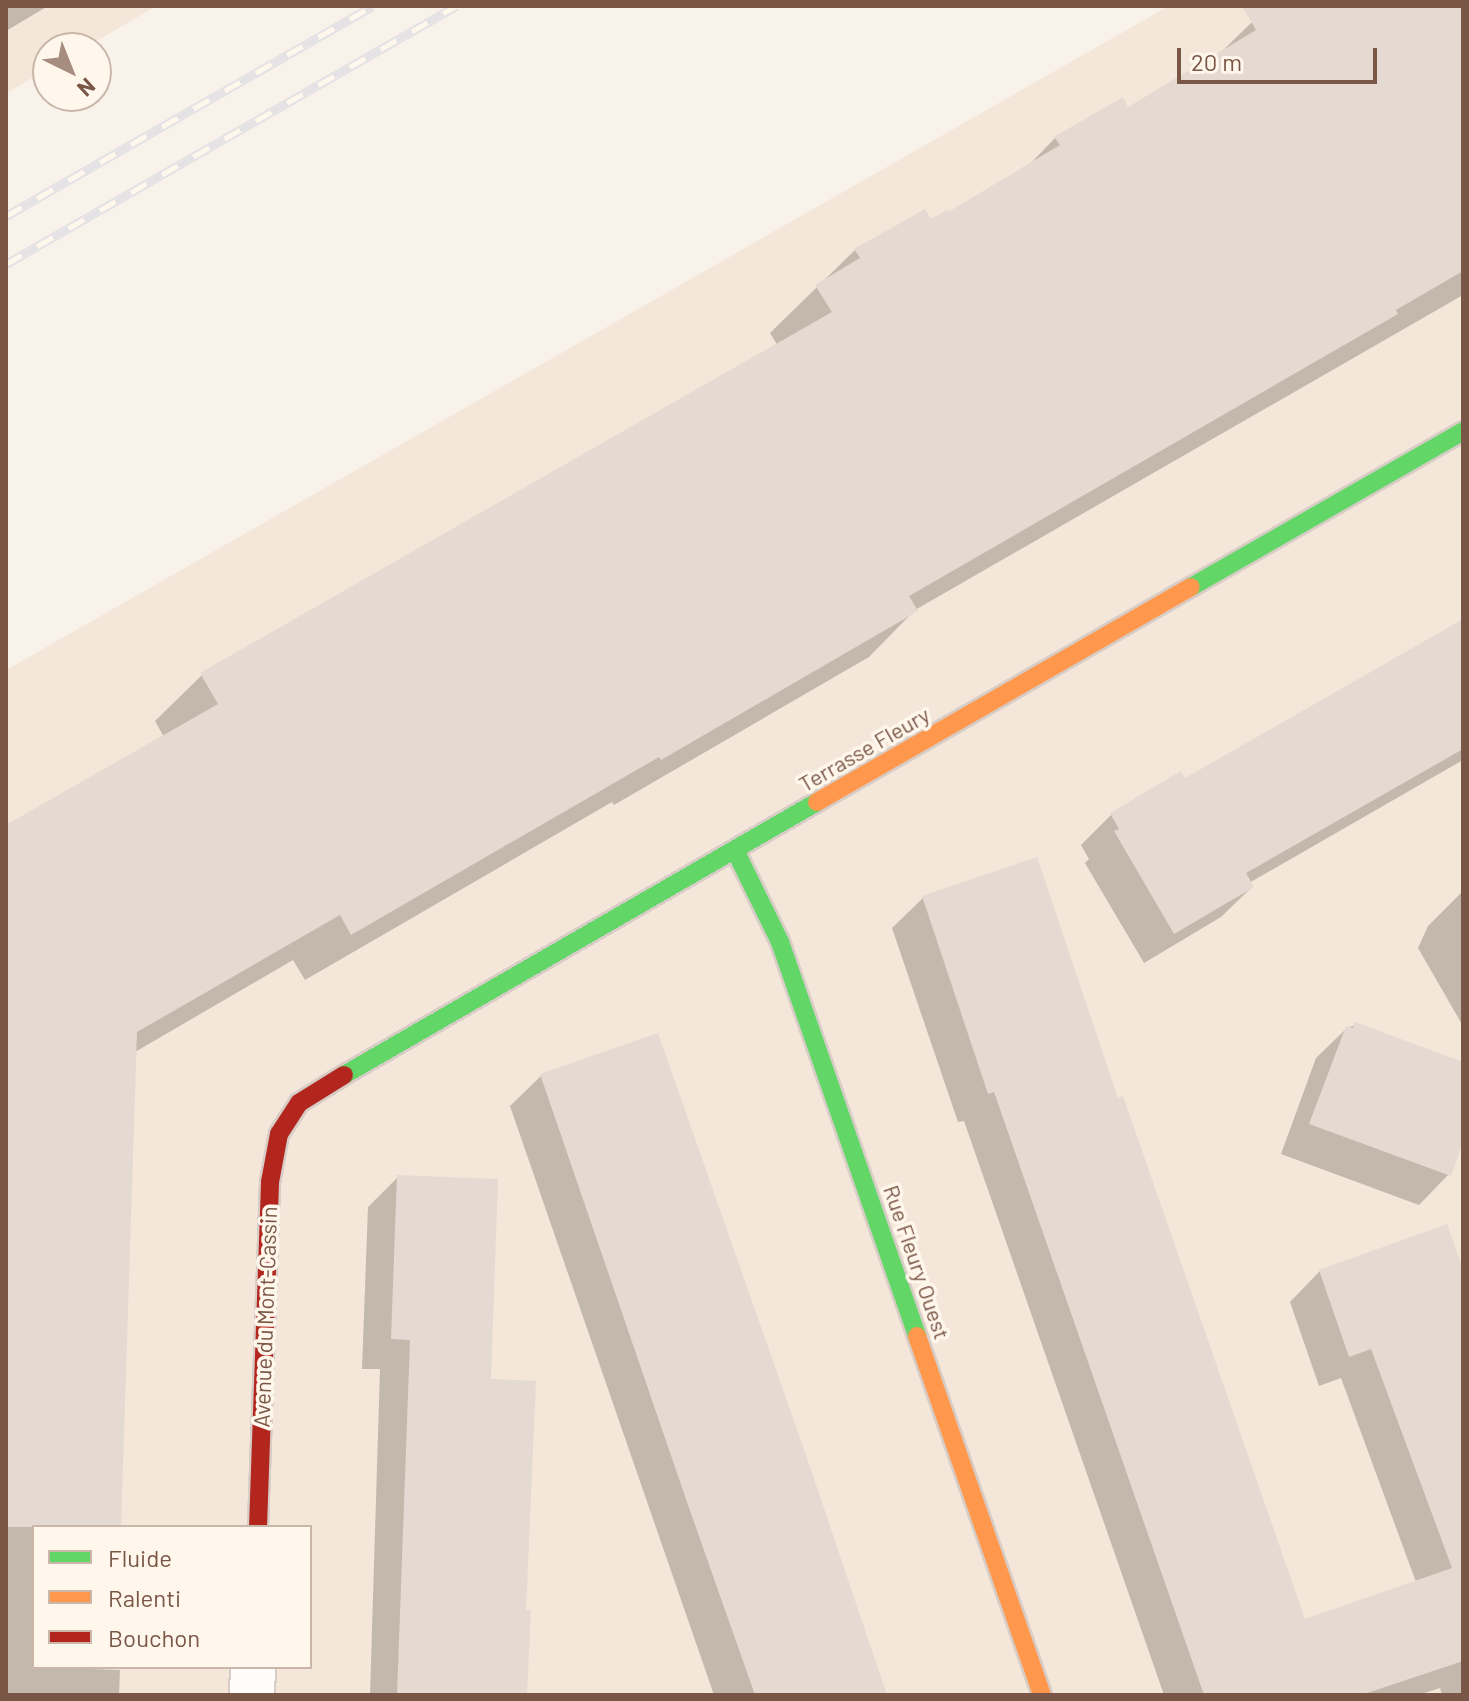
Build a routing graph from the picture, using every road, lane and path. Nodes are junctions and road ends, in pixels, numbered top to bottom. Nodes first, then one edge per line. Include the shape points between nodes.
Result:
1 (1463, 431) edge
2 (735, 850) junction
3 (292, 1113) joint
4 (258, 1525) edge
5 (253, 1669) edge
6 (252, 1695) edge
7 (1042, 1695) edge

1 - 2 street, Terrasse Fleury
2 - 3 street, Terrasse Fleury via 328,1083
2 - 7 street, Rue Fleury Ouest via 780,942
3 - 4 street, Avenue du Mont-Cassin via 279,1134 270,1182
5 - 6 street

